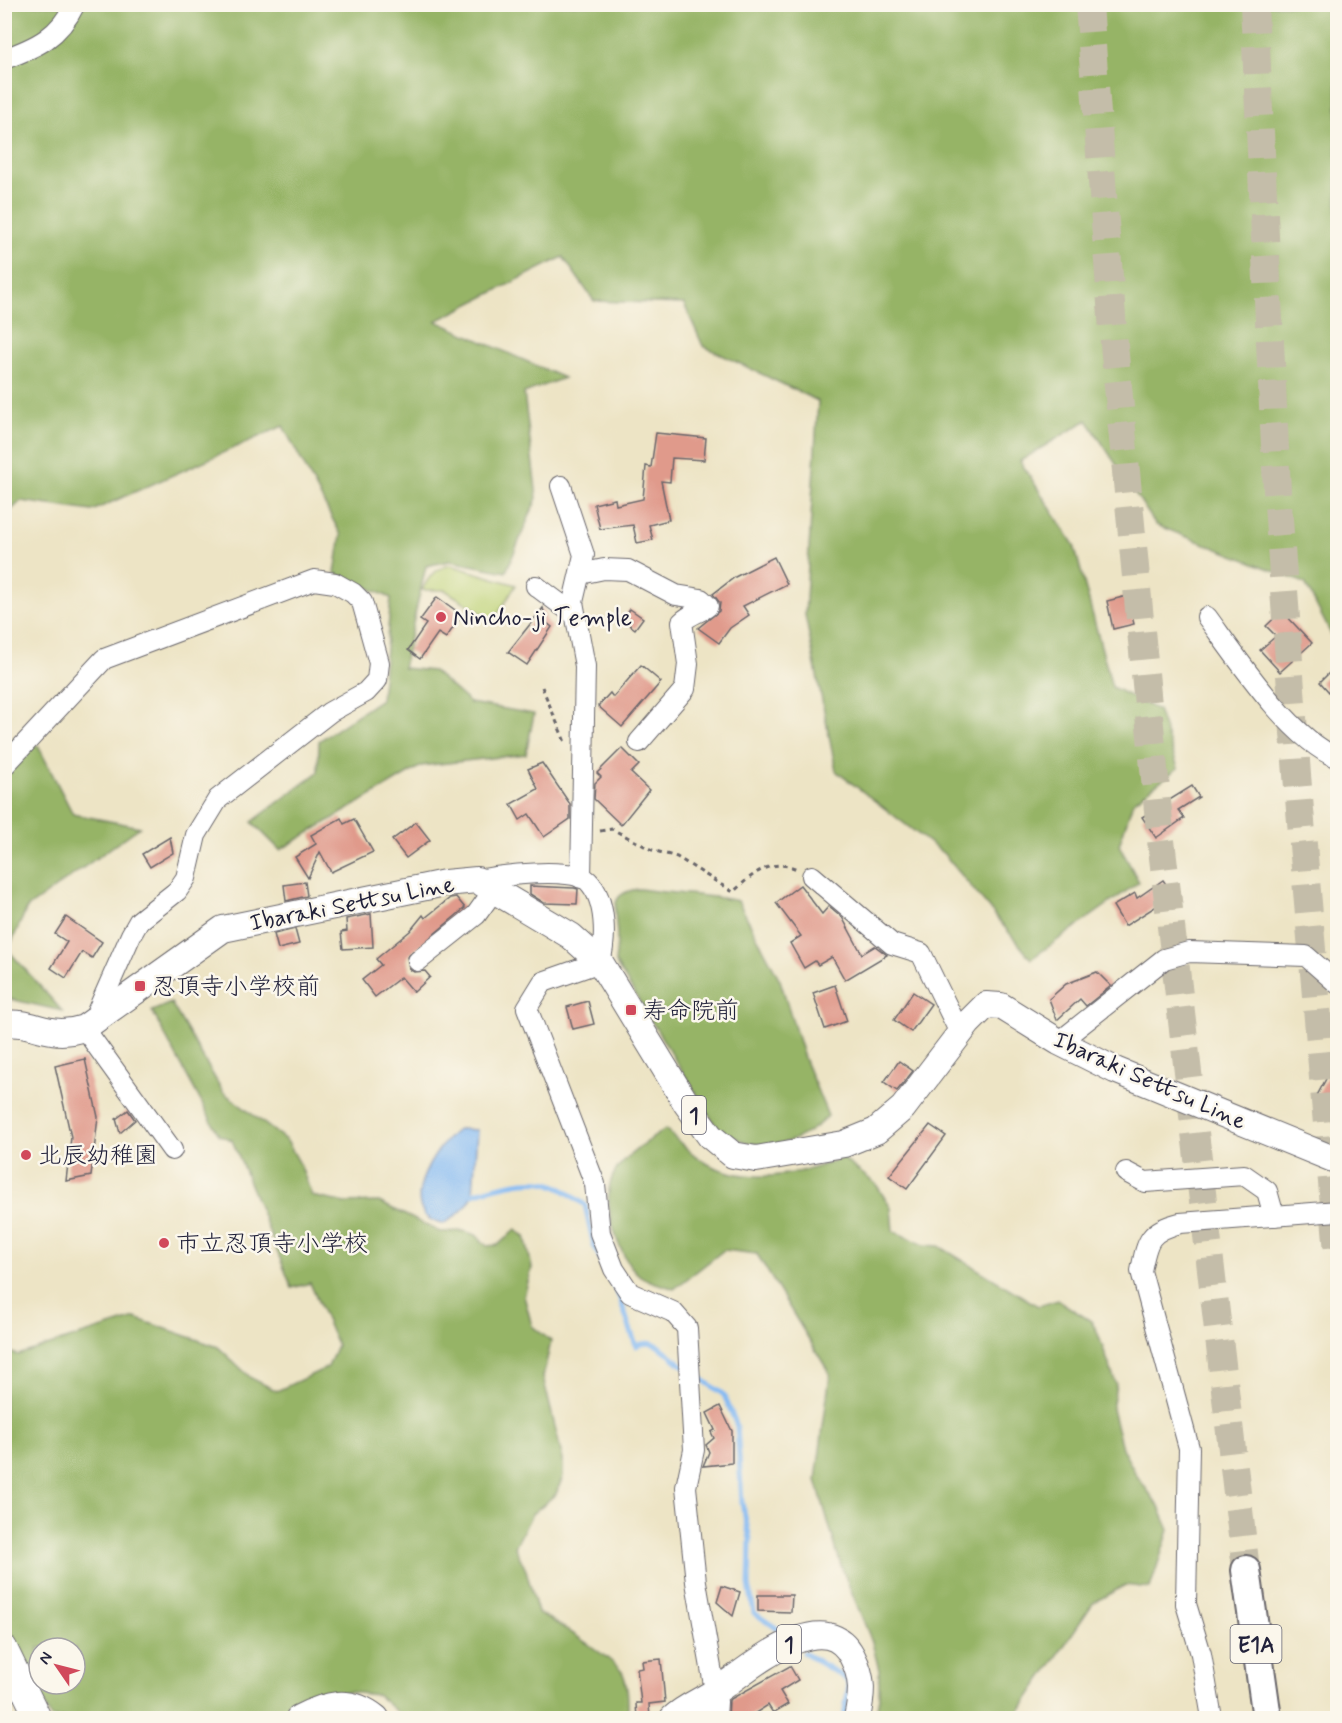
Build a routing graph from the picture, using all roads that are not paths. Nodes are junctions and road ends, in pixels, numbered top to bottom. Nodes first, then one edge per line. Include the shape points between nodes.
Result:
1 (75, 4) edge
2 (4, 58) edge
3 (561, 486) dead end
4 (580, 574) junction
5 (536, 586) dead end
6 (575, 615) junction
7 (1207, 617) dead end
8 (639, 742) dead end
9 (1338, 758) edge
10 (4, 766) edge
11 (812, 876) road end
12 (581, 878) junction
13 (485, 885) junction
14 (418, 961) dead end
15 (600, 962) junction
16 (1338, 984) edge
17 (4, 1024) edge
18 (89, 1024) junction
19 (960, 1033) junction
20 (1059, 1042) junction
21 (172, 1150) dead end
22 (1338, 1161) edge
23 (1126, 1172) dead end
24 (1338, 1211) edge
25 (1274, 1216) junction
26 (1246, 1570) tunnel mouth
27 (4, 1648) edge
28 (714, 1692) junction
29 (38, 1719) edge
30 (299, 1719) edge
31 (376, 1719) edge
32 (673, 1719) edge
33 (716, 1719) edge
34 (857, 1719) edge
35 (1212, 1719) edge
36 (1267, 1719) edge

1 - 2 street via 68,20 52,38 39,47
3 - 4 street via 584,555
4 - 6 street via 573,602
4 - 8 street via 628,570 676,595 700,599 708,606 681,622 688,664 685,689
5 - 6 street
6 - 12 street via 585,666
7 - 9 street via 1265,696 1322,752
10 - 18 street via 104,659 314,580 335,584 362,602 379,663 376,680 366,692 330,712 218,800 196,835 186,878 177,891 139,921
11 - 19 street via 892,944 921,952
12 - 13 street via 569,874
12 - 15 street via 587,881 598,901 605,942
13 - 14 street via 476,915
13 - 15 main road, Ibaraki Settsu Line / 1 via 571,936
13 - 18 main road, Ibaraki Settsu Line via 445,883 223,929
15 - 19 main road, Ibaraki Settsu Line / 1 via 686,1103 710,1136 734,1155 756,1159 844,1144 876,1131 903,1108
15 - 28 street via 543,982 527,1008 595,1184 600,1233 614,1269 630,1293 673,1312 687,1328 694,1450 686,1487
16 - 20 street via 1306,956 1189,952 1164,958
17 - 18 main road, Ibaraki Settsu Line via 68,1034
18 - 21 street
19 - 20 main road, Ibaraki Settsu Line / 1 via 986,1005 1001,1006
20 - 22 main road, Ibaraki Settsu Line / 1 via 1115,1070
23 - 25 street via 1145,1182 1244,1175 1267,1191
24 - 25 street
25 - 35 street via 1180,1223 1158,1229 1146,1245 1141,1271 1189,1448 1186,1604 1201,1654
26 - 36 highway, E1A
27 - 29 main road
28 - 32 main road, 1
28 - 33 street
28 - 34 main road, 1 via 779,1648 810,1635 827,1635 848,1649 861,1673
30 - 31 main road via 323,1705 345,1704

